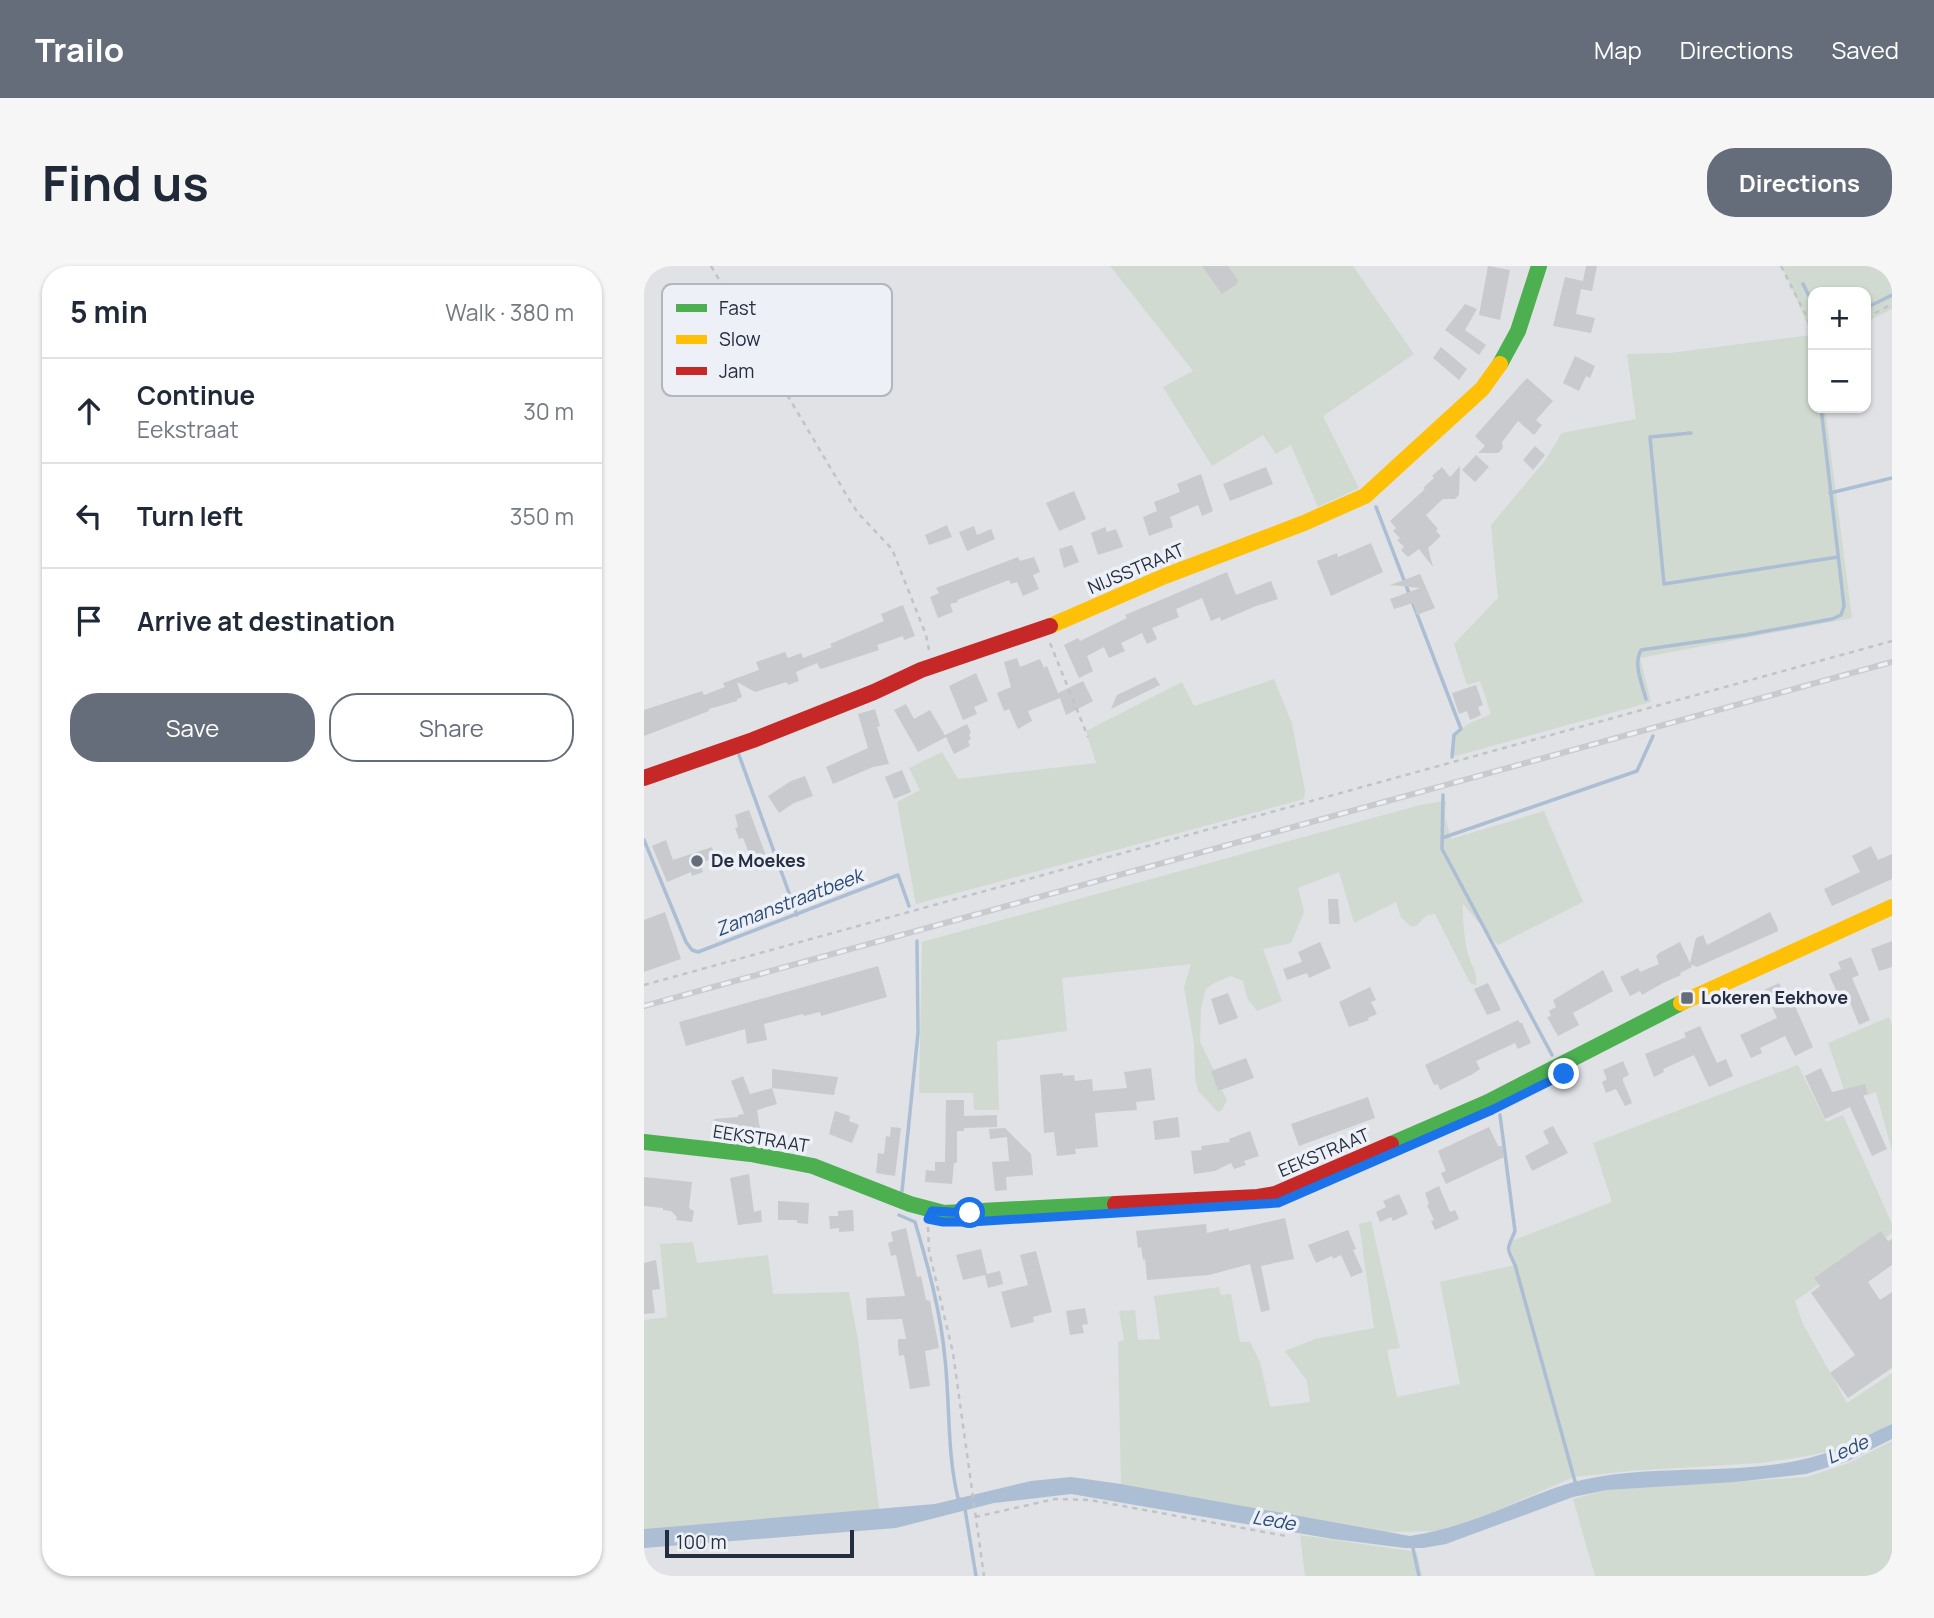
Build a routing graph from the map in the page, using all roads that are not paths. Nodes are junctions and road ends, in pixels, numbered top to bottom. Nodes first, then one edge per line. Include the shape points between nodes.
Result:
1 (1539, 266) edge
2 (644, 778) edge
3 (1892, 908) edge
4 (644, 1142) edge

1 - 2 street, NIJSSTRAAT via 1520,331 1495,374 1365,496 1044,629 933,666 753,740
3 - 4 street, EEKSTRAAT via 1688,1000 1488,1102 1275,1195 970,1213 932,1211 816,1167

